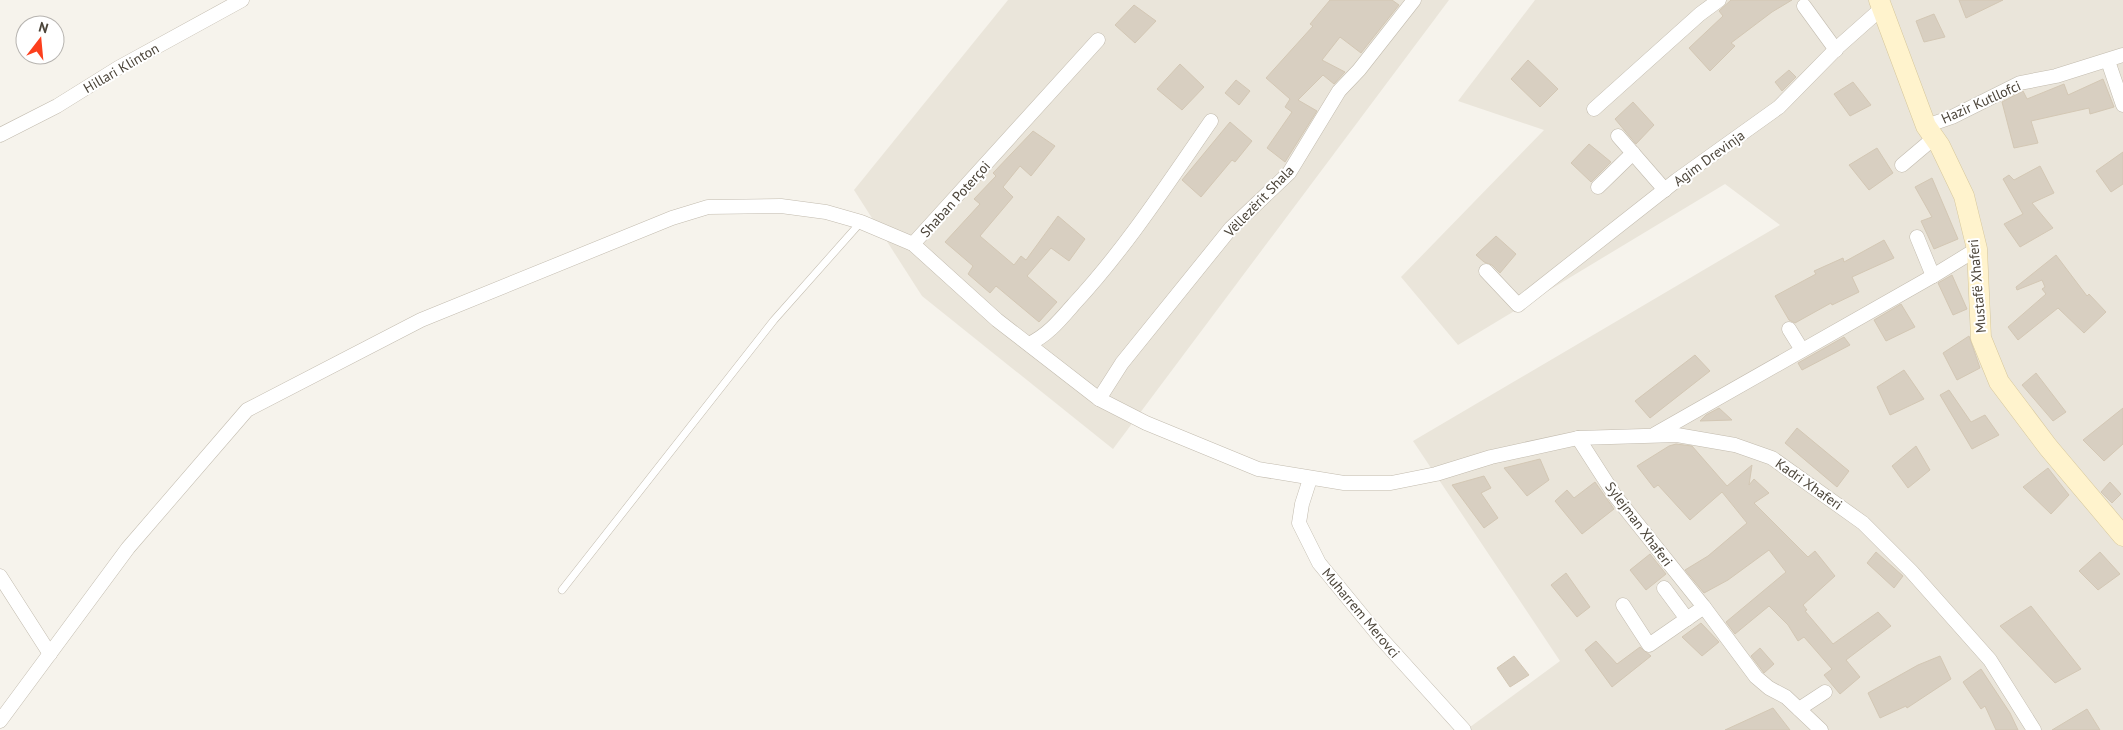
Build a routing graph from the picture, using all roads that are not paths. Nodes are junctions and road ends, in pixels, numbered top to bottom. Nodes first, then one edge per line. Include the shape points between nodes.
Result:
1 (1414, 0) edge
2 (232, 2) edge
3 (1713, 2) edge
4 (1879, 3) edge
5 (1804, 6) dead end
6 (1098, 40) dead end
7 (1836, 50) junction
8 (2123, 55) edge
9 (2108, 61) junction
10 (2123, 105) edge
11 (1594, 109) dead end
12 (1211, 121) dead end
13 (1930, 132) junction
14 (0, 135) edge
15 (1618, 136) dead end
16 (1633, 153) junction
17 (1902, 165) dead end
18 (1598, 187) dead end
19 (1665, 190) junction
20 (861, 222) junction
21 (1917, 237) dead end
22 (913, 244) junction
23 (1977, 249) junction
24 (1486, 271) dead end
25 (1933, 276) junction
26 (1788, 329) dead end
27 (1029, 344) junction
28 (1802, 350) junction
29 (1099, 399) junction
30 (1652, 436) junction
31 (1578, 438) junction
32 (1310, 478) junction
33 (2123, 536) edge
34 (0, 576) edge
35 (1664, 588) dead end
36 (562, 590) dead end
37 (1623, 605) dead end
38 (1704, 607) junction
39 (1687, 619) junction
40 (50, 654) junction
41 (1825, 692) dead end
42 (1799, 709) junction
43 (0, 721) edge
44 (1464, 730) edge
45 (1821, 730) edge
46 (2034, 730) edge

1 - 29 street, Vëllezërit Shala via 1339,92 1289,173 1231,228 1122,363
2 - 14 street, Hillari Klinton via 57,106
3 - 11 street
4 - 7 street, Agim Drevinja
4 - 13 street, Mustafë Xhaferi
5 - 7 street
6 - 22 street, Shaban Poterçoi
7 - 19 street, Agim Drevinja via 1779,107
8 - 9 street, Hazir Kutllofci
9 - 10 street
9 - 13 street, Hazir Kutllofci via 2020,83
12 - 27 street via 1127,240 1088,289 1044,336
13 - 17 street
13 - 23 street, Mustafë Xhaferi via 1964,196
15 - 16 street
16 - 18 street
16 - 19 street
19 - 24 street, Agim Drevinja via 1518,305
20 - 22 street
20 - 36 lane via 774,320
20 - 40 street via 826,212 781,206 708,207 672,218 421,320 247,410 128,548
21 - 25 street
22 - 27 street, Shaban Poterçoi via 997,320
23 - 25 street
23 - 33 street, Mustafë Xhaferi via 1981,338 1999,382 2048,447
25 - 28 street
26 - 28 street
27 - 29 street, Shaban Poterçoi
28 - 30 street
29 - 32 street, Shaban Poterçoi via 1258,469
30 - 31 street, Kadri Xhaferi
30 - 46 street, Kadri Xhaferi via 1677,435 1735,445 1772,458 1863,523 1911,571 1990,660
31 - 32 street, Kadri Xhaferi via 1490,457 1391,484
31 - 38 street, Sylejman Xhaferi via 1616,497
32 - 44 street, Muharrem Merovci via 1299,524 1319,563 1379,636
34 - 40 street
35 - 39 street
37 - 39 street via 1649,645
38 - 39 street
38 - 42 street, Sylejman Xhaferi via 1756,677
40 - 43 street
41 - 42 street
42 - 45 street, Sylejman Xhaferi

